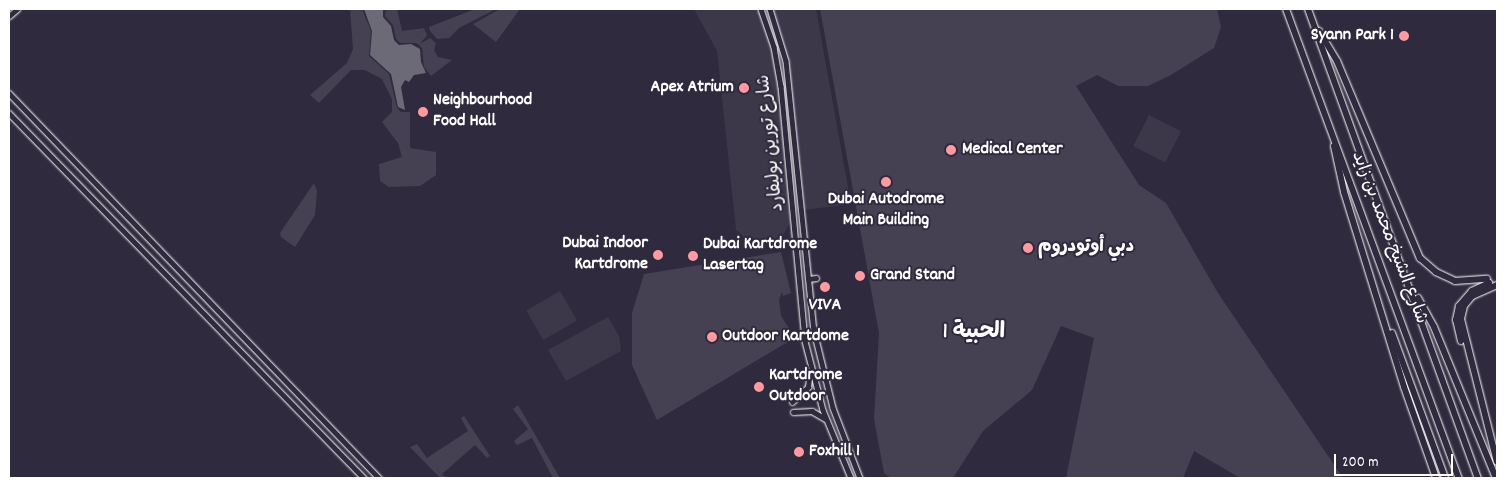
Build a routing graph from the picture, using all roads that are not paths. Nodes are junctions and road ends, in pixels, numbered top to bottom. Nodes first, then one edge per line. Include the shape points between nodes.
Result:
1 (17, 9) edge
2 (761, 9) edge
3 (770, 9) edge
4 (1286, 9) edge
5 (1308, 9) edge
6 (9, 16) edge
7 (1312, 19) junction
8 (781, 86) junction
9 (789, 92) junction
10 (9, 93) edge
11 (9, 113) edge
12 (1331, 130) junction
13 (788, 162) junction
14 (796, 166) junction
15 (816, 278) dead end
16 (808, 279) junction
17 (1497, 285) edge
18 (1411, 288) junction
19 (1379, 299) junction
20 (810, 365) junction
21 (1474, 377) junction
22 (792, 402) dead end
23 (793, 412) dead end
24 (827, 420) junction
25 (1497, 462) edge
26 (862, 466) dead end
27 (855, 468) junction
28 (364, 478) edge
29 (379, 478) edge
30 (851, 478) edge
31 (860, 478) edge
32 (1435, 478) edge
33 (1445, 478) edge
34 (1459, 478) edge
35 (1479, 478) edge
36 (1496, 478) edge

1 - 6 main road
2 - 8 main road, شارع تورين بوليفارد via 774,47
3 - 9 main road, شارع تورين بوليفارد via 784,54
4 - 12 highway, شارع الشيخ محمد بن زايد
5 - 7 highway, شارع الشيخ محمد بن زايد
7 - 18 highway, شارع الشيخ محمد بن زايد
7 - 21 highway via 1337,61 1420,258 1436,272 1455,281 1488,281 1464,297 1456,315
8 - 9 main road via 785,84
8 - 13 main road, شارع تورين بوليفارد
9 - 14 main road, شارع تورين بوليفارد
10 - 29 main road
11 - 28 main road
12 - 19 highway via 1344,192
12 - 34 highway, شارع الشيخ محمد بن زايد
13 - 14 main road via 792,167
13 - 20 main road, شارع تورين بوليفارد via 802,323
14 - 16 main road, شارع تورين بوليفارد
15 - 16 main road
16 - 27 main road, شارع تورين بوليفارد via 814,331 826,386
17 - 21 highway via 1472,296 1462,312 1461,325
18 - 35 highway, شارع الشيخ محمد بن زايد
18 - 36 highway via 1434,327
19 - 32 highway
19 - 33 highway
20 - 22 main road via 809,384
20 - 24 main road, شارع تورين بوليفارد
21 - 25 highway
23 - 24 main road via 812,411
24 - 30 main road, شارع تورين بوليفارد
26 - 27 main road
27 - 31 main road, شارع تورين بوليفارد

